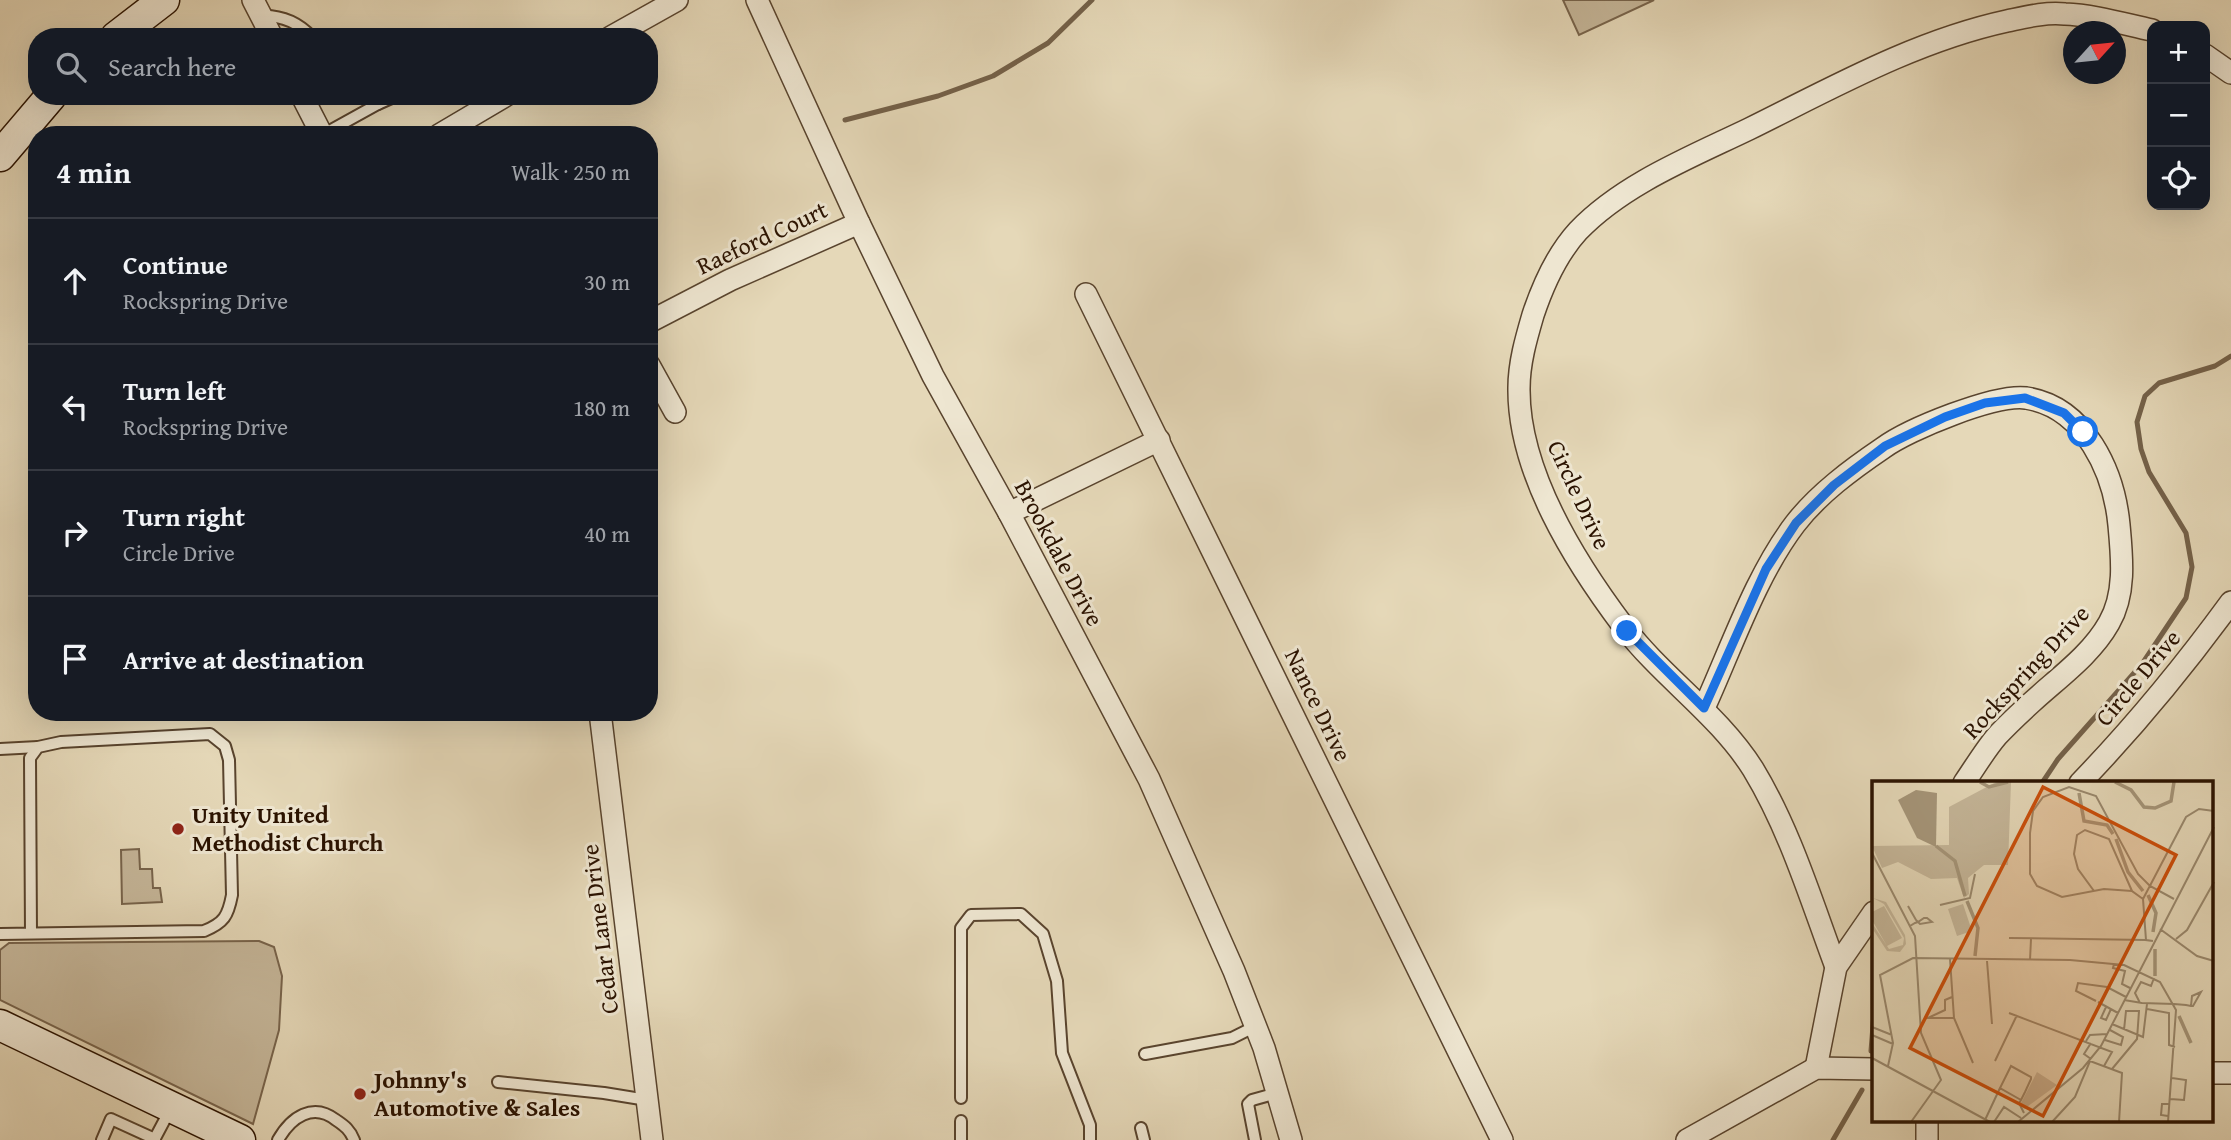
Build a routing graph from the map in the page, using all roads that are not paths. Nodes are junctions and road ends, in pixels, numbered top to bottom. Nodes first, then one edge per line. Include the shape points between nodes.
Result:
1 (164, 0) edge
2 (677, 0) edge
3 (757, 0) edge
4 (257, 8) edge
5 (128, 28) edge
6 (267, 28) edge
7 (304, 28) edge
8 (627, 28) edge
9 (2147, 29) edge
10 (2210, 59) edge
11 (2231, 74) edge
12 (43, 105) edge
13 (307, 105) edge
14 (366, 105) edge
15 (482, 105) edge
16 (317, 126) edge
17 (335, 126) edge
18 (452, 126) edge
19 (0, 156) edge
20 (859, 223) junction
21 (1086, 295) dead end
22 (658, 317) edge
23 (658, 381) edge
24 (675, 412) dead end
25 (1159, 440) junction
26 (1009, 513) junction
27 (2231, 602) edge
28 (1704, 708) junction
29 (601, 721) edge
30 (38, 747) junction
31 (0, 749) edge
32 (1965, 781) edge
33 (2082, 781) edge
34 (1872, 915) edge
35 (31, 933) junction
36 (0, 934) edge
37 (1836, 967) junction
38 (0, 1025) edge
39 (1256, 1026) junction
40 (1145, 1054) dead end
41 (1816, 1068) junction
42 (1872, 1069) edge
43 (498, 1082) dead end
44 (1277, 1093) junction
45 (961, 1098) dead end
46 (647, 1100) junction
47 (171, 1108) junction
48 (961, 1121) dead end
49 (1927, 1122) edge
50 (1141, 1128) dead end
51 (226, 1137) edge
52 (102, 1140) edge
53 (155, 1140) edge
54 (278, 1140) edge
55 (354, 1140) edge
56 (652, 1140) edge
57 (961, 1140) edge
58 (1090, 1140) edge
59 (1143, 1140) edge
60 (1255, 1140) edge
61 (1291, 1140) edge
62 (1502, 1140) edge
63 (1687, 1140) edge
64 (1927, 1140) edge

1 - 5 main road
2 - 8 street
3 - 20 street, Brookdale Drive
4 - 6 street
4 - 7 lane
9 - 28 street, Circle Drive via 2066,14 2038,14 1931,43 1635,187 1598,213 1561,254 1546,279 1523,353 1519,387 1525,445 1574,553 1605,600 1627,631
10 - 11 street
12 - 19 main road
13 - 16 street
14 - 17 lane
15 - 18 street
20 - 22 street, Raeford Court
20 - 26 street, Brookdale Drive via 933,376
21 - 25 street, Nance Drive
23 - 24 street
25 - 26 street
25 - 62 street, Nance Drive
26 - 39 street, Brookdale Drive via 1149,779
27 - 33 street, Circle Drive via 2200,645
28 - 32 street, Rockspring Drive via 1766,569 1796,523 1834,485 1885,446 1945,417 1985,403 2025,398 2064,413 2099,456 2118,512 2120,595 2109,623 2084,655 1997,736
28 - 37 street, Circle Drive via 1753,770 1783,826
29 - 46 street, Cedar Lane Drive
30 - 31 lane
30 - 35 lane via 30,758
30 - 35 lane via 210,734 225,746 229,760 232,895 229,913 204,931
34 - 37 street
35 - 36 lane
37 - 41 street
38 - 47 main road
39 - 40 lane via 1232,1038
39 - 44 street, Brookdale Drive
41 - 42 street
41 - 63 street
43 - 46 lane
44 - 60 lane via 1248,1104
44 - 61 street, Brookdale Drive
45 - 58 lane via 961,928 971,915 1021,914 1043,934 1057,981 1062,1053 1090,1125
46 - 56 street, Cedar Lane Drive
47 - 51 main road
47 - 53 lane
48 - 57 lane
49 - 64 street
50 - 59 lane
52 - 53 lane via 111,1119
54 - 55 lane via 293,1120 310,1111 328,1114 350,1130

